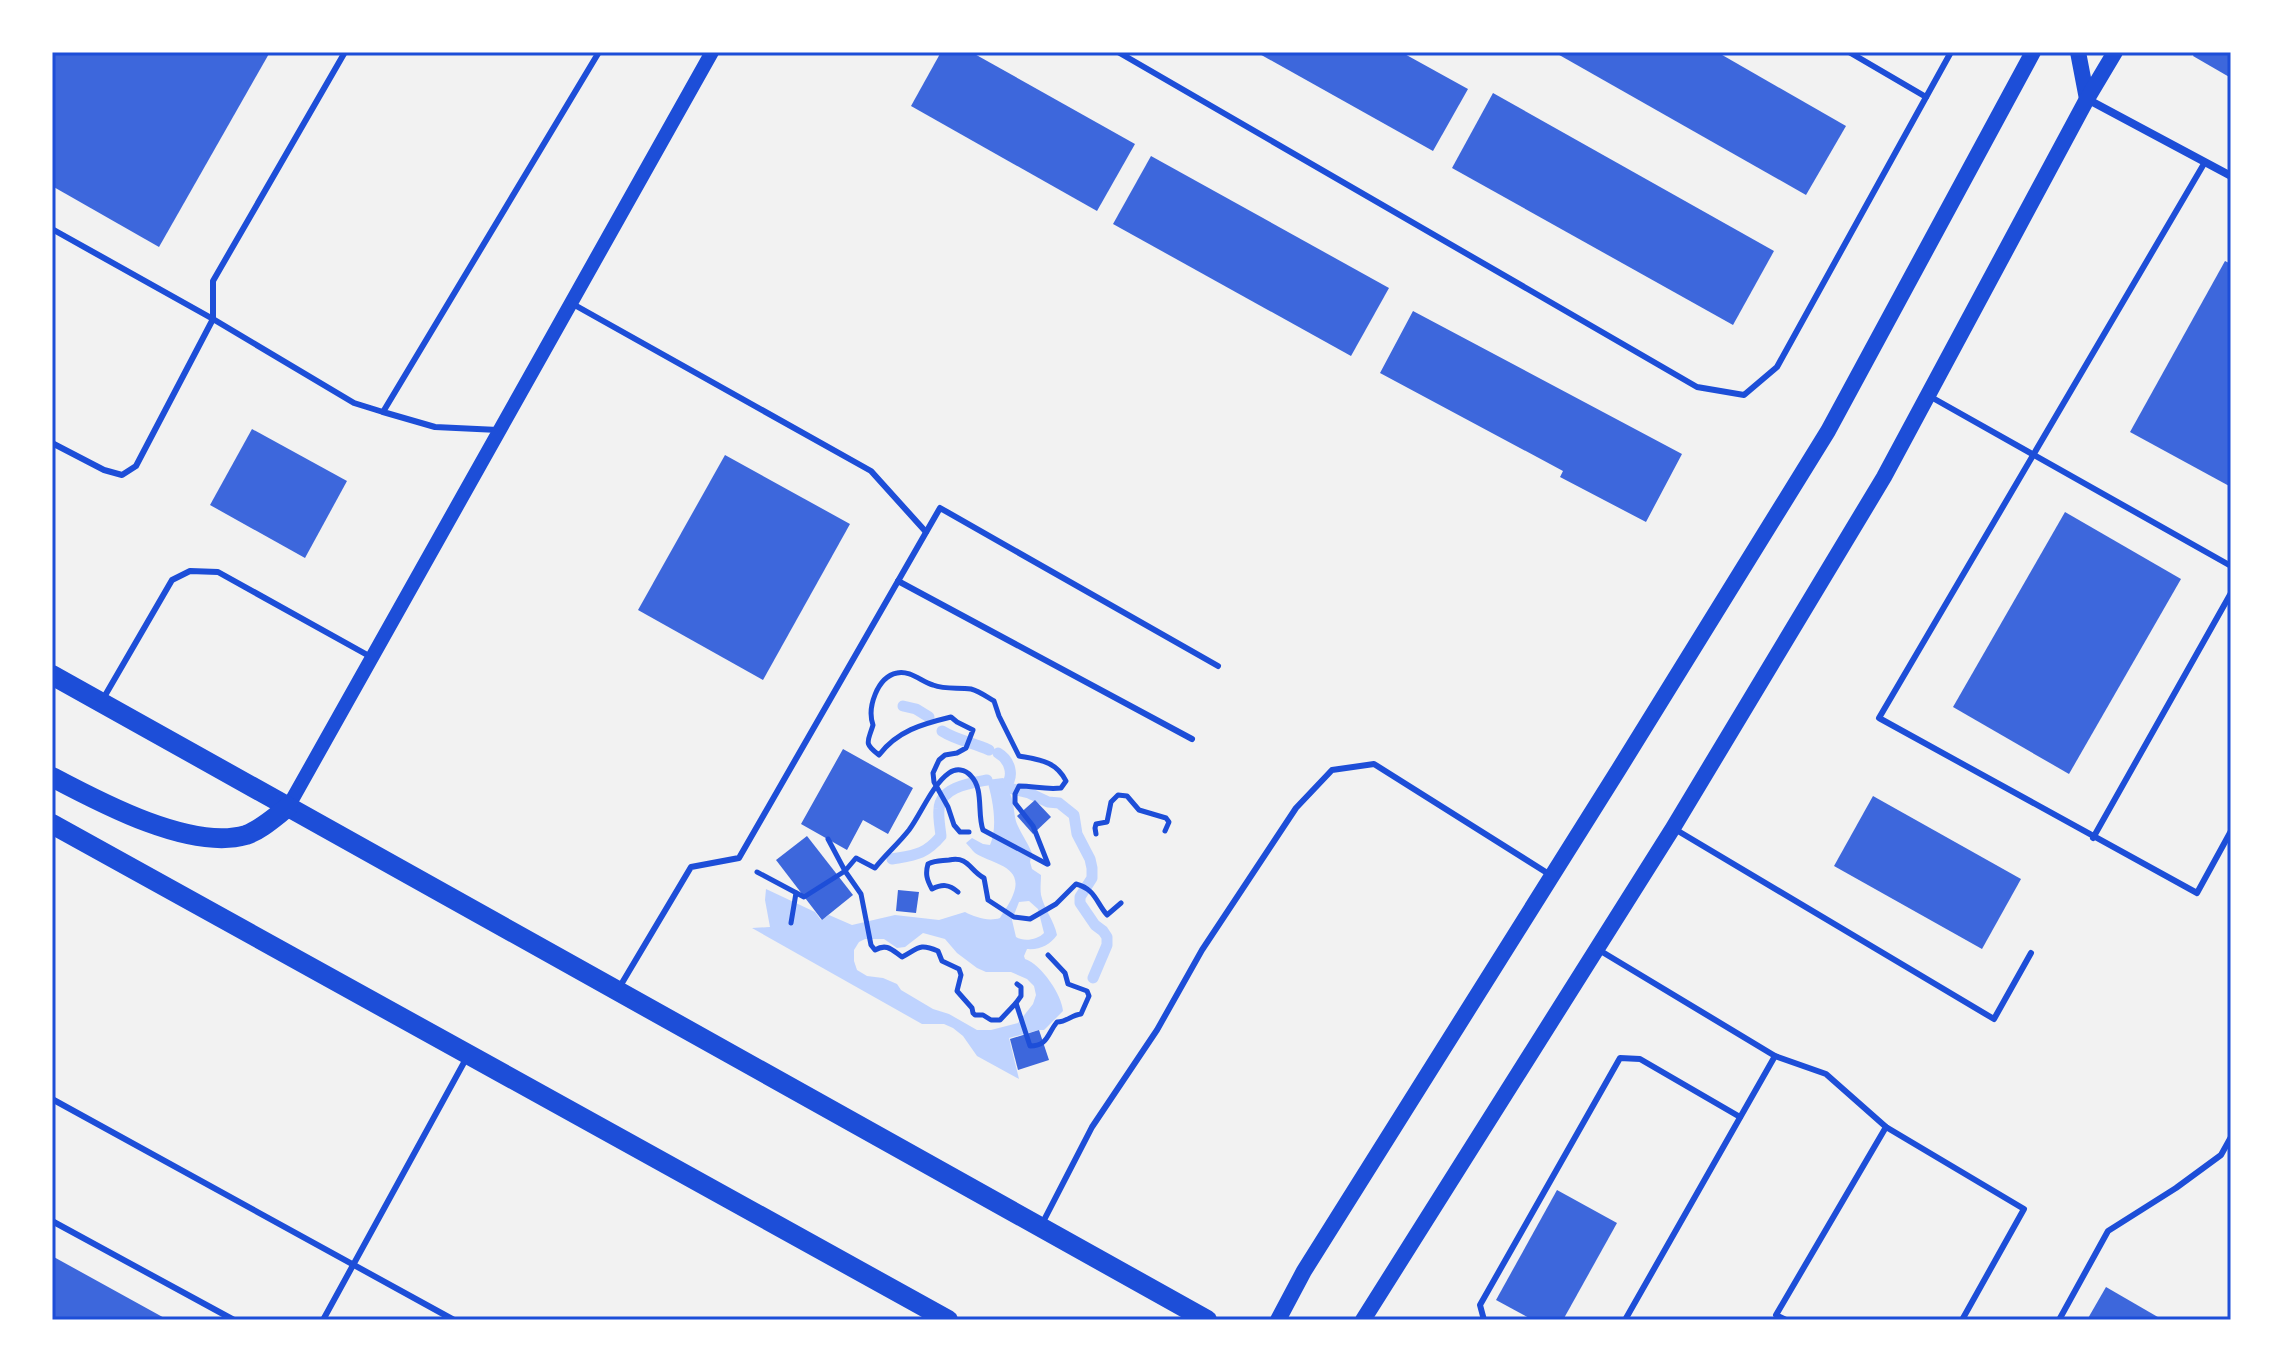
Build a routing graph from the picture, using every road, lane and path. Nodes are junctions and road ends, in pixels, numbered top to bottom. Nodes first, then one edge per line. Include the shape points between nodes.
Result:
1 (345, 52) edge
2 (599, 52) edge
3 (712, 52) edge
4 (1118, 52) edge
5 (1849, 52) edge
6 (1951, 52) edge
7 (2033, 52) edge
8 (2078, 52) edge
9 (2115, 52) edge
10 (1926, 97) junction
11 (2087, 99) junction
12 (2205, 162) junction
13 (2231, 176) edge
14 (52, 229) edge
15 (571, 303) junction
16 (213, 319) junction
17 (1928, 395) junction
18 (383, 412) junction
19 (500, 430) junction
20 (52, 443) edge
21 (2032, 455) junction
22 (926, 532) junction
23 (2231, 566) edge
24 (898, 581) junction
25 (2231, 593) edge
26 (372, 658) junction
27 (1218, 666) dead end
28 (52, 675) edge
29 (101, 703) junction
30 (1192, 739) dead end
31 (52, 777) edge
32 (288, 807) junction
33 (52, 824) edge
34 (1673, 828) junction
35 (1165, 831) dead end
36 (2231, 831) edge
37 (969, 832) dead end
38 (1096, 834) dead end
39 (2093, 838) junction
40 (828, 839) dead end
41 (845, 871) junction
42 (757, 872) dead end
43 (1553, 876) junction
44 (958, 892) dead end
45 (796, 893) junction
46 (1121, 903) dead end
47 (791, 923) dead end
48 (1596, 948) junction
49 (2031, 953) dead end
50 (1048, 955) dead end
51 (1017, 984) dead end
52 (617, 991) junction
53 (1016, 1003) junction
54 (469, 1054) junction
55 (1775, 1056) junction
56 (52, 1099) edge
57 (1740, 1117) junction
58 (1886, 1127) junction
59 (2231, 1137) edge
60 (52, 1221) edge
61 (1041, 1228) junction
62 (353, 1265) junction
63 (234, 1320) edge
64 (323, 1320) edge
65 (454, 1320) edge
66 (948, 1320) edge
67 (1207, 1320) edge
68 (1278, 1320) edge
69 (1363, 1320) edge
70 (1484, 1320) edge
71 (1625, 1320) edge
72 (1786, 1320) edge
73 (1962, 1320) edge
74 (2059, 1320) edge

1 - 16 lane via 213,281
2 - 18 lane
3 - 15 street
4 - 10 lane via 1697,387 1744,395 1777,367
5 - 10 lane
6 - 10 lane
7 - 43 main road via 1828,431
8 - 11 main road
9 - 11 main road
11 - 12 street
11 - 17 main road
12 - 13 street
12 - 21 lane
14 - 16 lane
15 - 19 street
15 - 22 lane via 871,471
16 - 18 lane via 354,403
16 - 20 lane via 136,466 122,475
17 - 21 lane
17 - 34 main road
18 - 19 lane via 435,427
19 - 26 street
21 - 23 lane
21 - 39 lane via 1879,718
22 - 24 lane
22 - 27 lane via 940,508
24 - 30 lane
24 - 52 lane via 739,858 691,867
25 - 39 lane
26 - 29 lane via 218,572 190,571 172,580
26 - 32 street
28 - 29 main road
29 - 32 main road
31 - 32 main road via 161,828 222,839 249,834
32 - 52 main road
33 - 54 main road
34 - 48 main road
34 - 49 lane via 1994,1019
35 - 38 path via 1166,818 1139,810 1127,796 1118,795 1107,822 1096,824
36 - 39 lane via 2197,893
37 - 41 path via 954,825 948,807 934,782 933,773 945,755 967,745 973,730 951,717 907,731 888,742 879,755 868,744 874,695 897,673 948,689 972,689 994,701 1019,756 1058,768 1066,781 1061,788 1019,786 1015,794 1048,864 983,830 974,778 957,770 945,776 922,807 898,844 875,868 856,858
40 - 41 path
41 - 45 path via 804,897
41 - 53 path via 861,894 875,950 889,947 902,957 918,946 938,951 942,961 959,969 957,991 975,1015 1000,1020
42 - 45 path
43 - 61 lane via 1374,764 1332,770 1296,808 1202,950 1157,1030 1092,1127
43 - 68 main road
44 - 46 path via 948,885 932,889 928,864 956,858 970,865 984,878 988,900 1021,919 1050,908 1076,884 1086,887 1107,915
45 - 47 path
48 - 55 lane
48 - 69 main road
50 - 53 path via 1068,984 1087,991 1081,1014 1057,1022 1046,1042 1030,1046
51 - 53 path via 1022,991
52 - 61 main road
54 - 62 lane
54 - 66 main road
55 - 57 lane
55 - 58 lane via 1826,1074
56 - 62 lane
57 - 70 lane via 1640,1059 1620,1058 1480,1305
57 - 71 lane
58 - 72 lane via 1776,1315
58 - 73 lane via 2024,1209
59 - 74 lane via 2221,1155 2108,1231
60 - 63 lane
61 - 67 main road
62 - 64 lane
62 - 65 lane

